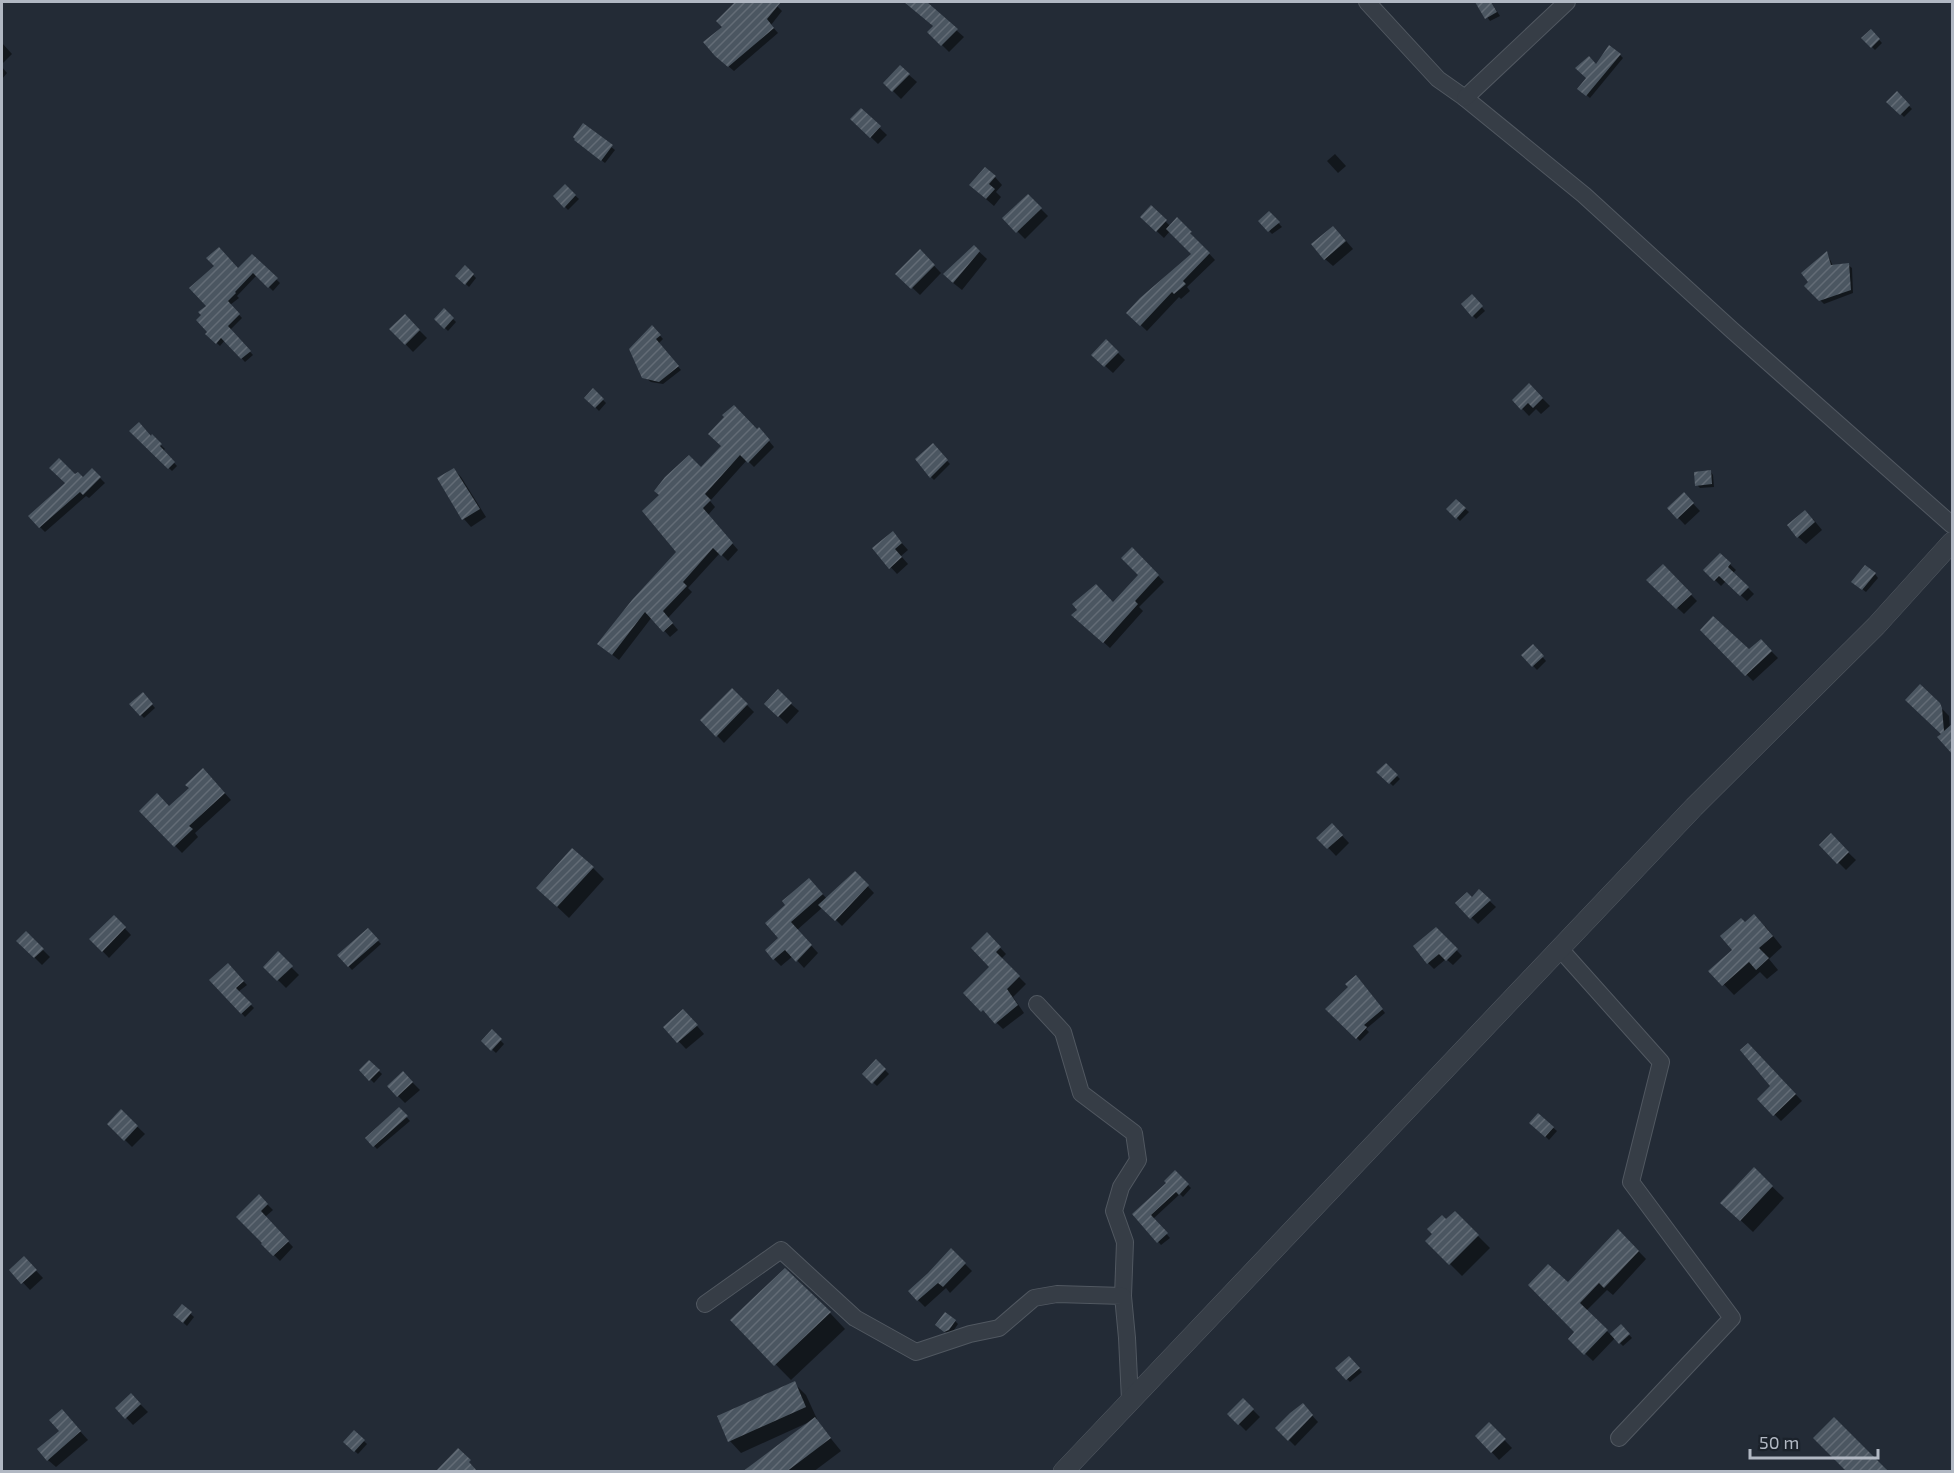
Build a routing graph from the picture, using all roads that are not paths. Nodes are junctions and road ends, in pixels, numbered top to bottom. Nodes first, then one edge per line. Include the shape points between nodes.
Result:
1 (1367, 2) edge
2 (1566, 2) edge
3 (1465, 98) junction
4 (1953, 525) edge
5 (1953, 542) edge
6 (1561, 950) junction
7 (1037, 1004) dead end
8 (1123, 1296) junction
9 (705, 1304) dead end
10 (1130, 1400) junction
11 (1619, 1438) dead end
12 (1063, 1472) edge

1 - 3 street via 1438,80
2 - 3 street
3 - 4 street via 1584,195
5 - 6 street
6 - 10 street
6 - 11 street via 1661,1062 1631,1182 1732,1318
7 - 8 street via 1063,1032 1081,1093 1134,1133 1138,1160 1121,1187 1114,1211 1125,1242
8 - 9 street via 1057,1294 1034,1298 999,1328 915,1352 855,1318 781,1250
8 - 10 street
10 - 12 street

